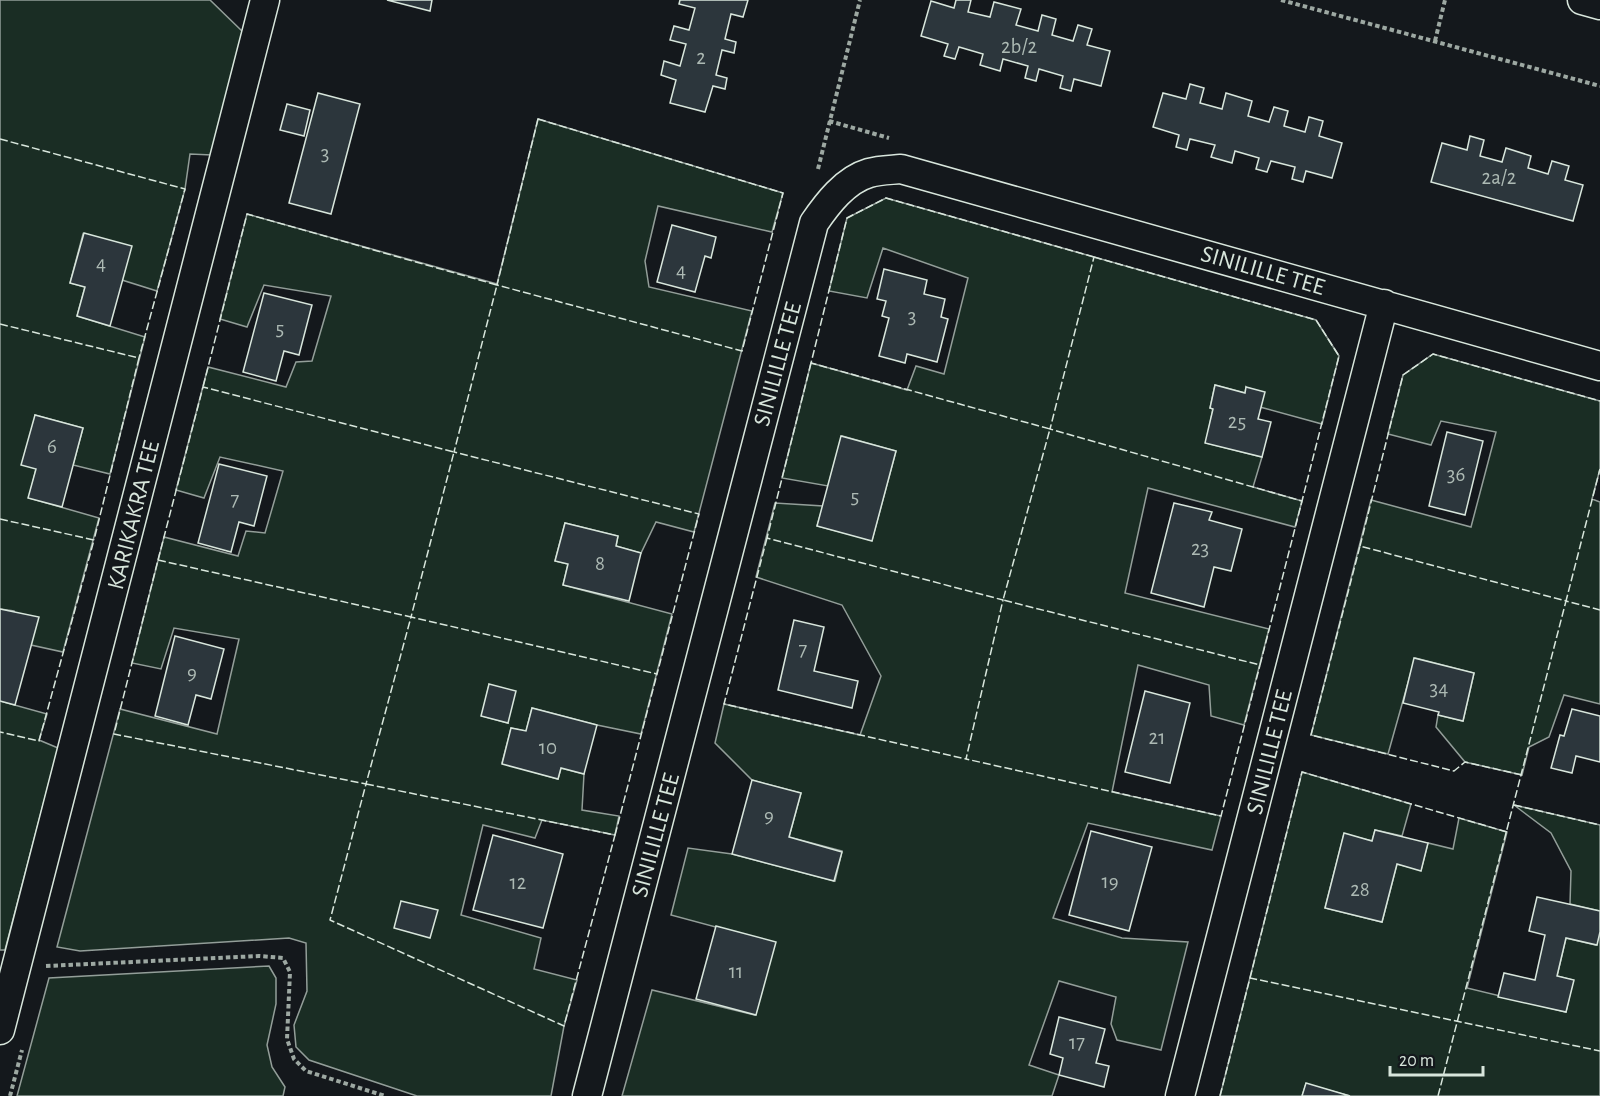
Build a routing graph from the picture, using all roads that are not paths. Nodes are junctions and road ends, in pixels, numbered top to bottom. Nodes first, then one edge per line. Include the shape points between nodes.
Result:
1 (265, 0) edge
2 (1582, 0) edge
3 (1600, 5) edge
4 (1384, 304) junction
5 (1600, 366) edge
6 (0, 1030) edge
7 (587, 1096) edge
8 (1180, 1096) edge

1 - 6 street, KARIKAKRA TEE
2 - 3 street
4 - 5 street, SINILILLE TEE
4 - 7 street, SINILILLE TEE via 902,169 868,173 829,202 814,223
4 - 8 street, SINILILLE TEE

